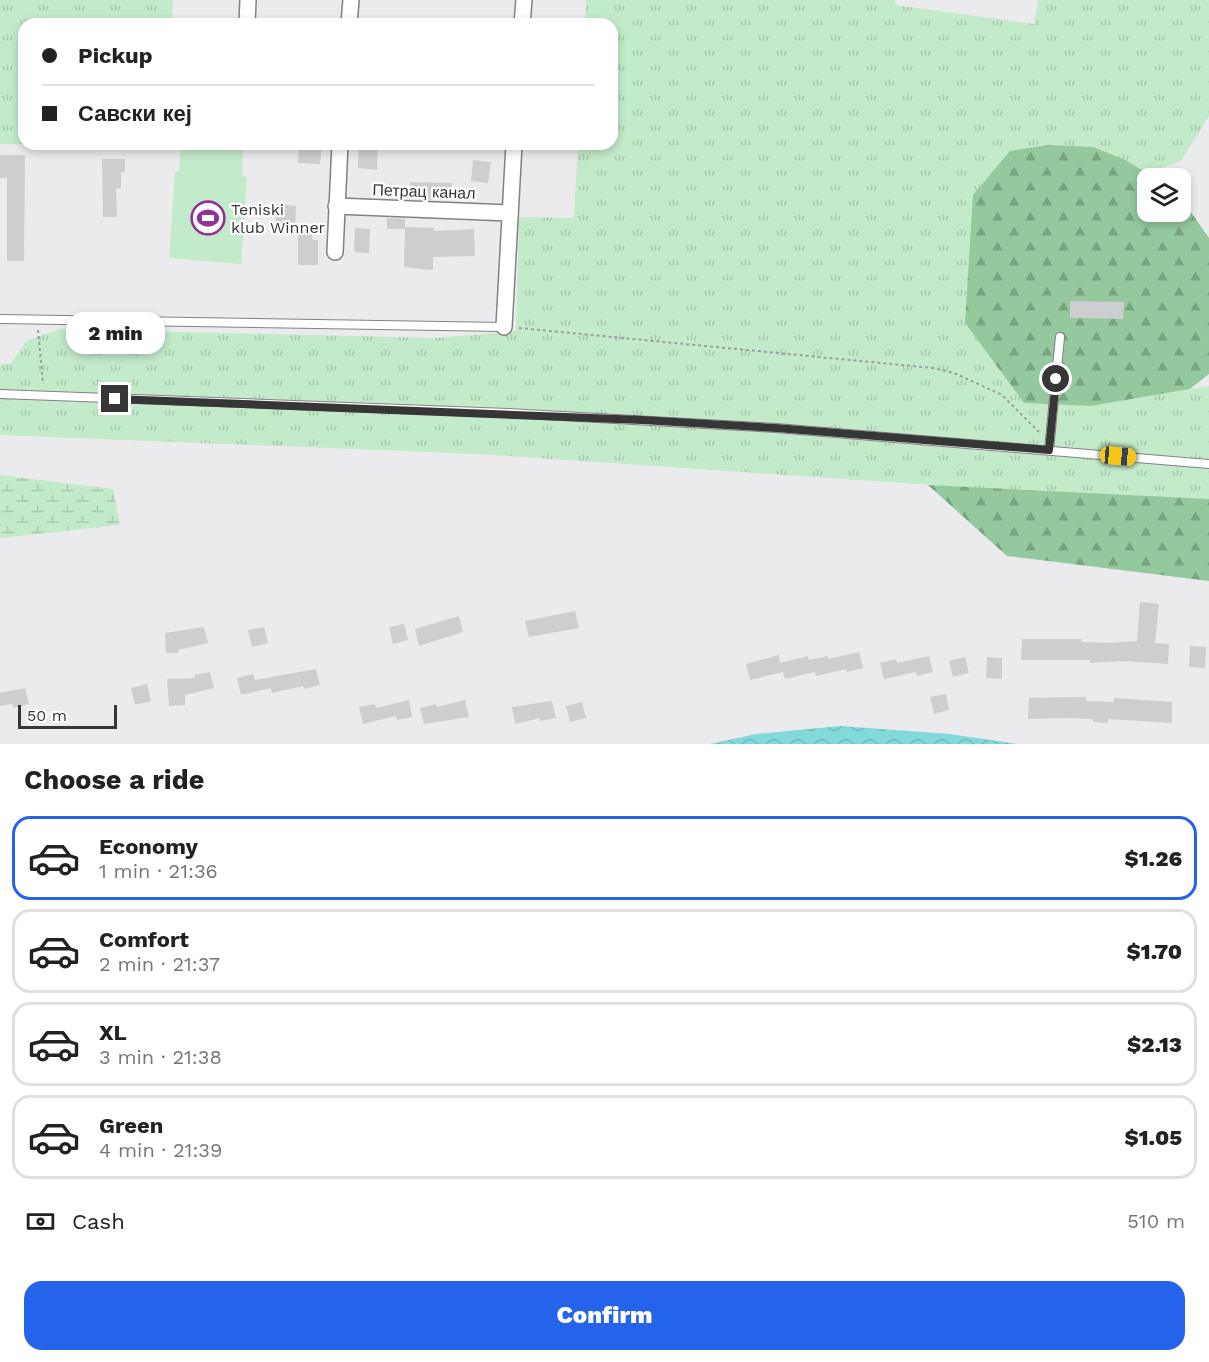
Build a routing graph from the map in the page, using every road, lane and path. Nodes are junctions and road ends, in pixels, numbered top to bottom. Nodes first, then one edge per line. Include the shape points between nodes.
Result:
1 (248, 0) edge
2 (351, 0) edge
3 (524, 0) edge
4 (247, 18) edge
5 (350, 18) edge
6 (522, 18) edge
7 (340, 150) edge
8 (514, 150) edge
9 (336, 206) junction
10 (510, 213) junction
11 (335, 252) dead end
12 (0, 318) edge
13 (38, 318) junction
14 (504, 327) junction
15 (1060, 337) dead end
16 (0, 394) edge
17 (44, 396) junction
18 (1049, 446) junction
19 (1209, 464) edge

1 - 4 street
2 - 5 street
3 - 6 street
7 - 9 street
8 - 10 street
9 - 10 street, Петрац канал
9 - 11 street
10 - 14 street
12 - 13 lane
13 - 14 lane
13 - 17 path
14 - 18 path via 933,368 1002,395
15 - 18 lane
16 - 17 lane
17 - 18 lane via 543,415
18 - 19 lane

